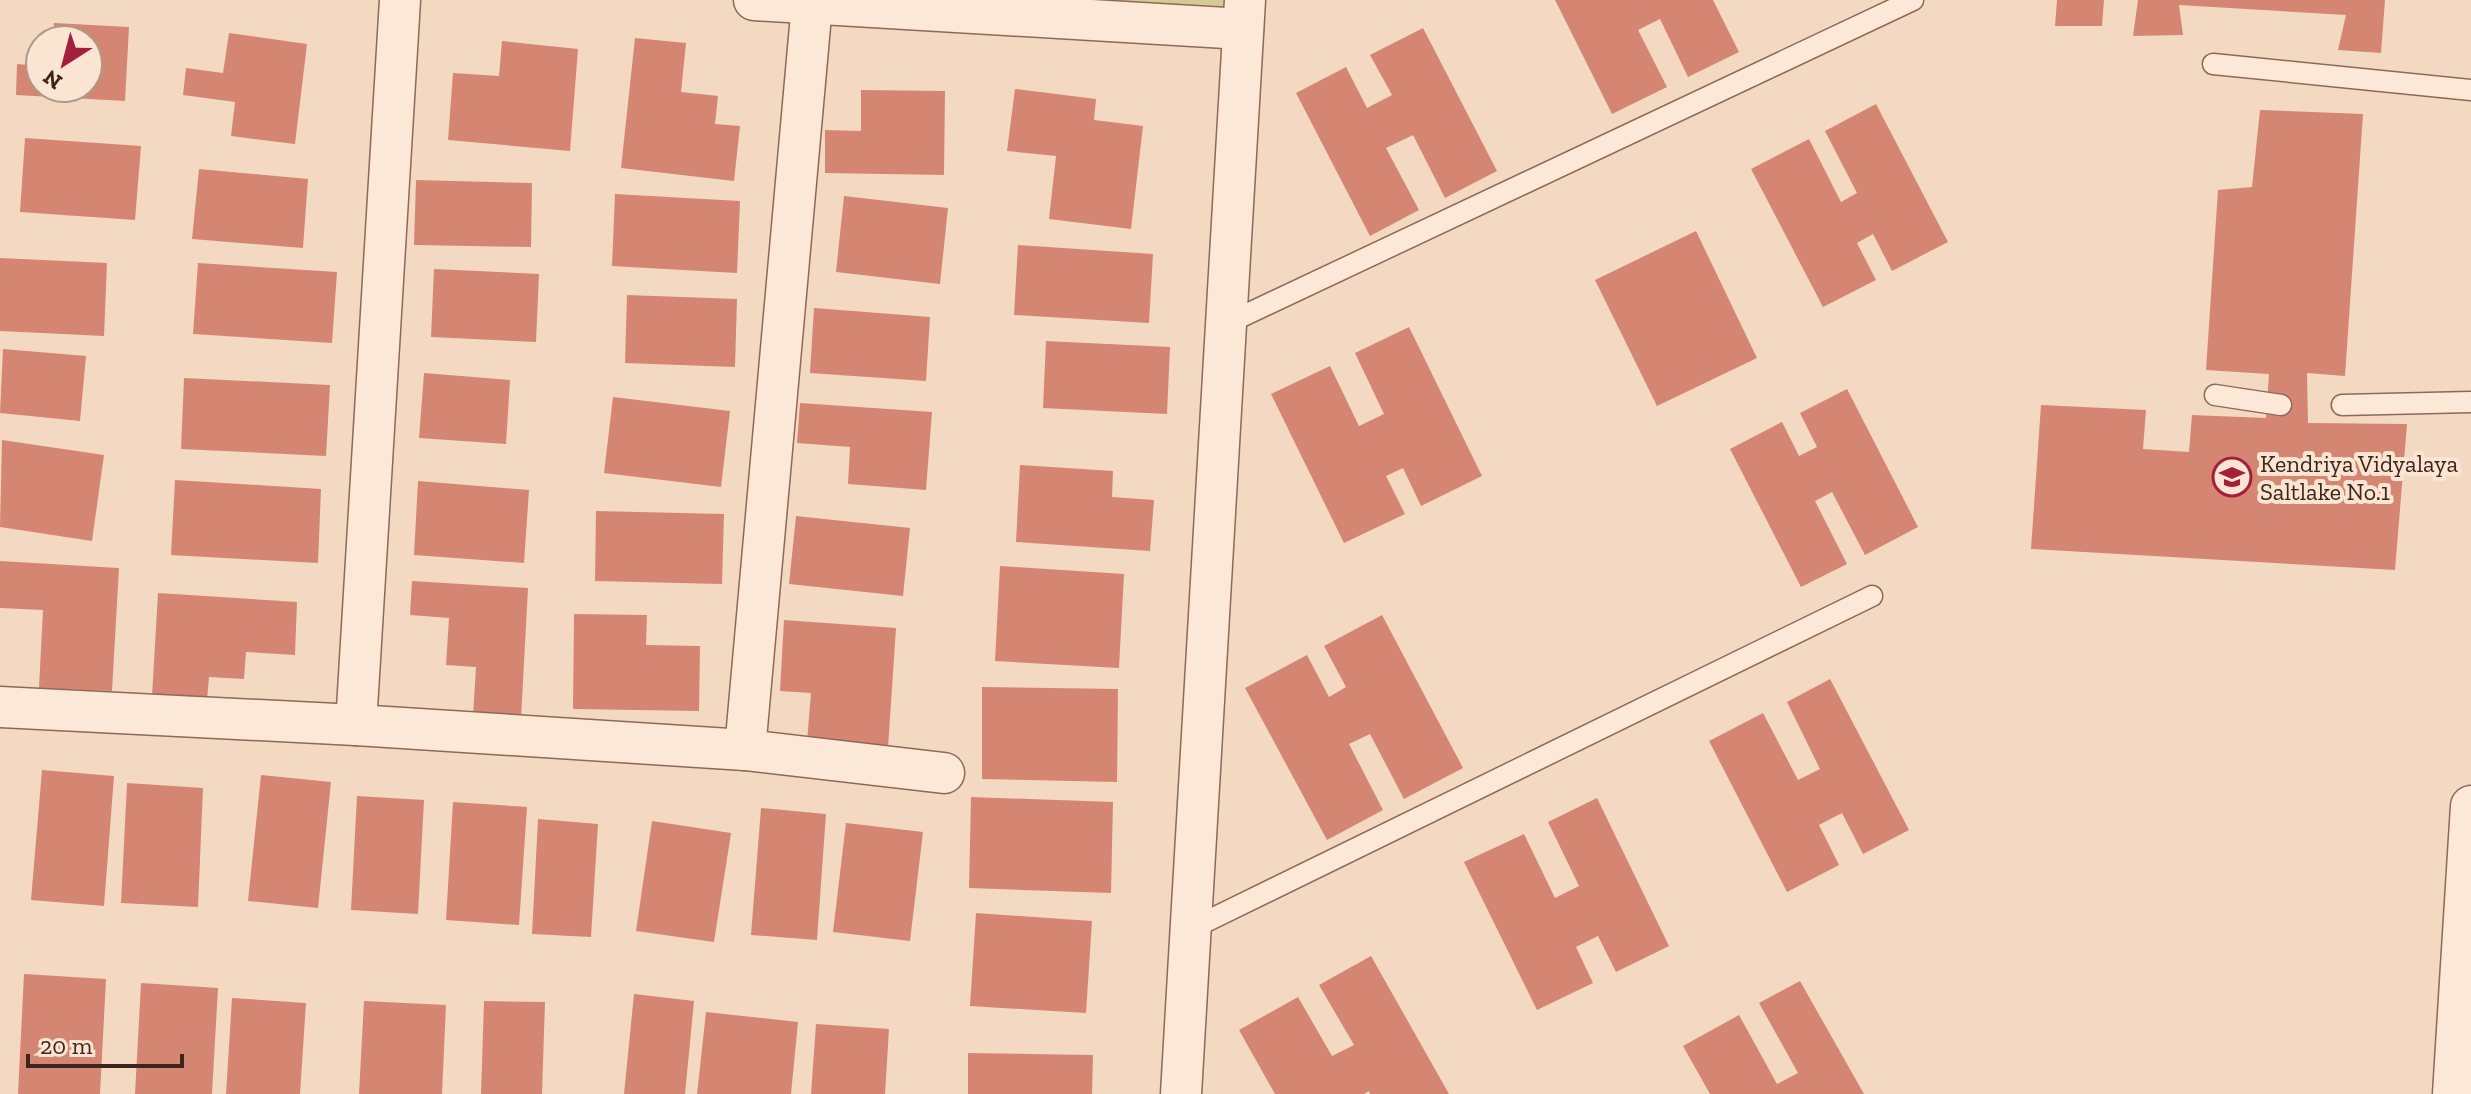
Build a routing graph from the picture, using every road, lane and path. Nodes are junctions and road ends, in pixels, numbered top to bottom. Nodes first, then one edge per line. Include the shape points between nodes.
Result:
1 (400, 0) edge
2 (754, 0) edge
3 (1913, 0) edge
4 (812, 4) junction
5 (1244, 15) edge
6 (2213, 64) dead end
7 (2471, 90) edge
8 (1226, 324) junction
9 (2215, 395) dead end
10 (2471, 402) edge
11 (2281, 405) dead end
12 (2342, 405) dead end
13 (1872, 596) dead end
14 (0, 707) edge
15 (356, 725) junction
16 (745, 750) junction
17 (944, 773) dead end
18 (2471, 806) edge
19 (1191, 929) junction
20 (1181, 1094) edge
21 (2453, 1094) edge

1 - 15 street
2 - 4 street
3 - 8 lane
4 - 5 street
4 - 16 street
5 - 8 street
6 - 7 lane
8 - 19 street
9 - 11 lane
10 - 12 lane
13 - 19 lane
14 - 15 street
15 - 16 street
16 - 17 street
18 - 21 street
19 - 20 street

